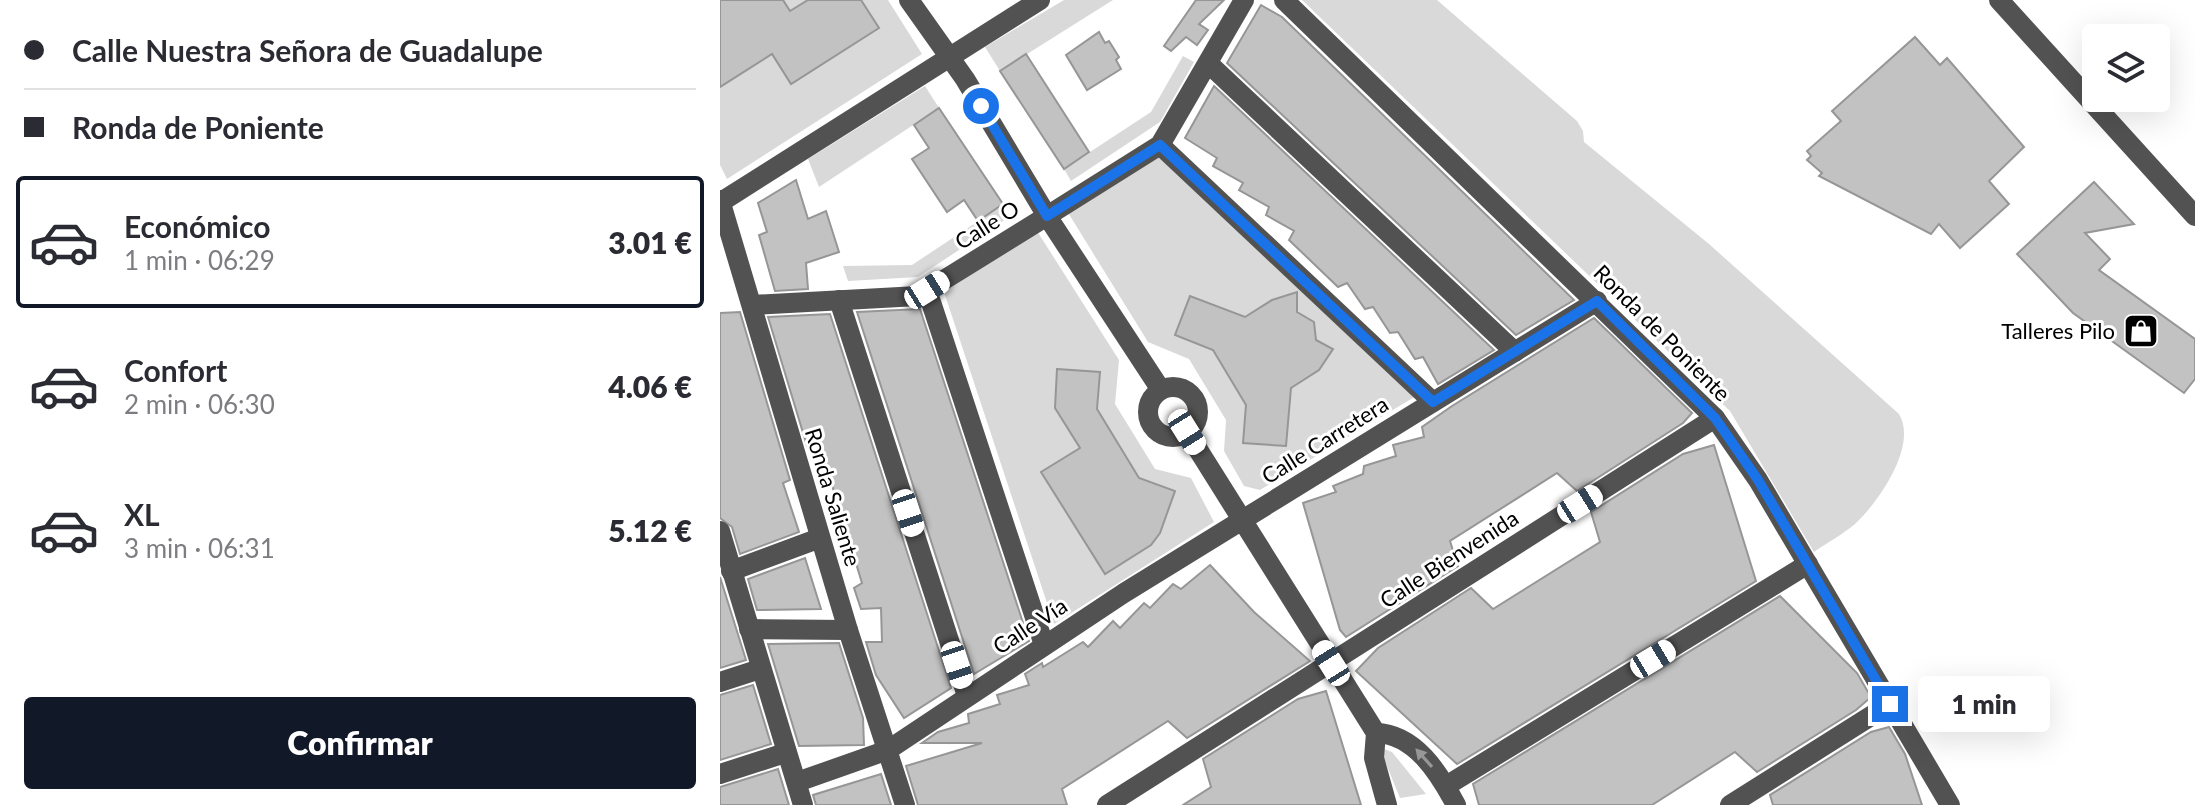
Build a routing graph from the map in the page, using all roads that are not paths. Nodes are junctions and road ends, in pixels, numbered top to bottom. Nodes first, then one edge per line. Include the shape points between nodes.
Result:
1 (909, 0) edge
2 (1040, 0) edge
3 (1244, 0) edge
4 (1284, 0) edge
5 (1999, 0) edge
6 (950, 58) junction
7 (1209, 64) junction
8 (1160, 145) junction
9 (722, 210) edge
10 (1047, 216) junction
11 (2195, 216) edge
12 (927, 290) junction
13 (839, 300) junction
14 (1597, 301) junction
15 (752, 305) junction
16 (1515, 352) junction
17 (1161, 390) junction
18 (1433, 402) junction
19 (1715, 418) junction
20 (1187, 432) junction
21 (1241, 519) junction
22 (720, 531) edge
23 (820, 538) junction
24 (1808, 564) junction
25 (729, 583) edge
26 (749, 629) junction
27 (848, 630) junction
28 (1044, 645) junction
29 (1331, 663) junction
30 (760, 669) junction
31 (720, 682) edge
32 (967, 696) junction
33 (1890, 704) junction
34 (1376, 733) junction
35 (888, 750) junction
36 (785, 753) junction
37 (720, 774) edge
38 (797, 782) junction
39 (1446, 786) junction
40 (803, 805) edge
41 (905, 805) edge
42 (1107, 805) edge
43 (1387, 805) edge
44 (1456, 805) edge
45 (1730, 805) edge
46 (1950, 805) edge

1 - 6 street
2 - 6 street
3 - 7 street, Calle O
4 - 14 street, Ronda de Poniente
5 - 11 street
6 - 9 street
6 - 10 street
7 - 8 street, Calle O
7 - 16 street
8 - 10 street, Calle O
8 - 18 street
9 - 15 street, Ronda Saliente
10 - 12 street, Calle O
10 - 17 street
12 - 13 street, Calle O via 918,296
12 - 28 street
13 - 15 street, Calle O
13 - 32 street
14 - 16 street, Calle Carretera
14 - 19 street, Ronda de Poniente
15 - 23 street, Ronda Saliente
16 - 18 street, Calle Carretera
17 - 20 street via 1183,389 1194,398 1196,421
17 - 20 street via 1151,401 1150,422 1166,436
18 - 21 street, Calle Carretera
19 - 24 street, Ronda de Poniente
19 - 29 street, Calle Bienvenida
20 - 21 street
21 - 28 street, Calle Vía
21 - 29 street
22 - 25 street
23 - 25 street
23 - 27 street, Ronda Saliente
24 - 33 street, Ronda de Poniente
24 - 39 street
25 - 26 street
26 - 27 street
26 - 30 street
27 - 35 street, Ronda Saliente
28 - 32 street, Calle Vía
29 - 34 street
29 - 42 street, Calle Bienvenida
30 - 31 street
30 - 36 street
32 - 35 street, Calle Vía
33 - 45 street
33 - 46 street, Ronda de Poniente
39 -> 34 street via 1413,747 1399,737
34 - 43 street via 1374,758
35 - 38 street, Calle Vía
35 - 41 street, Ronda Saliente
36 - 37 street
36 - 38 street
38 - 40 street
39 - 44 street

